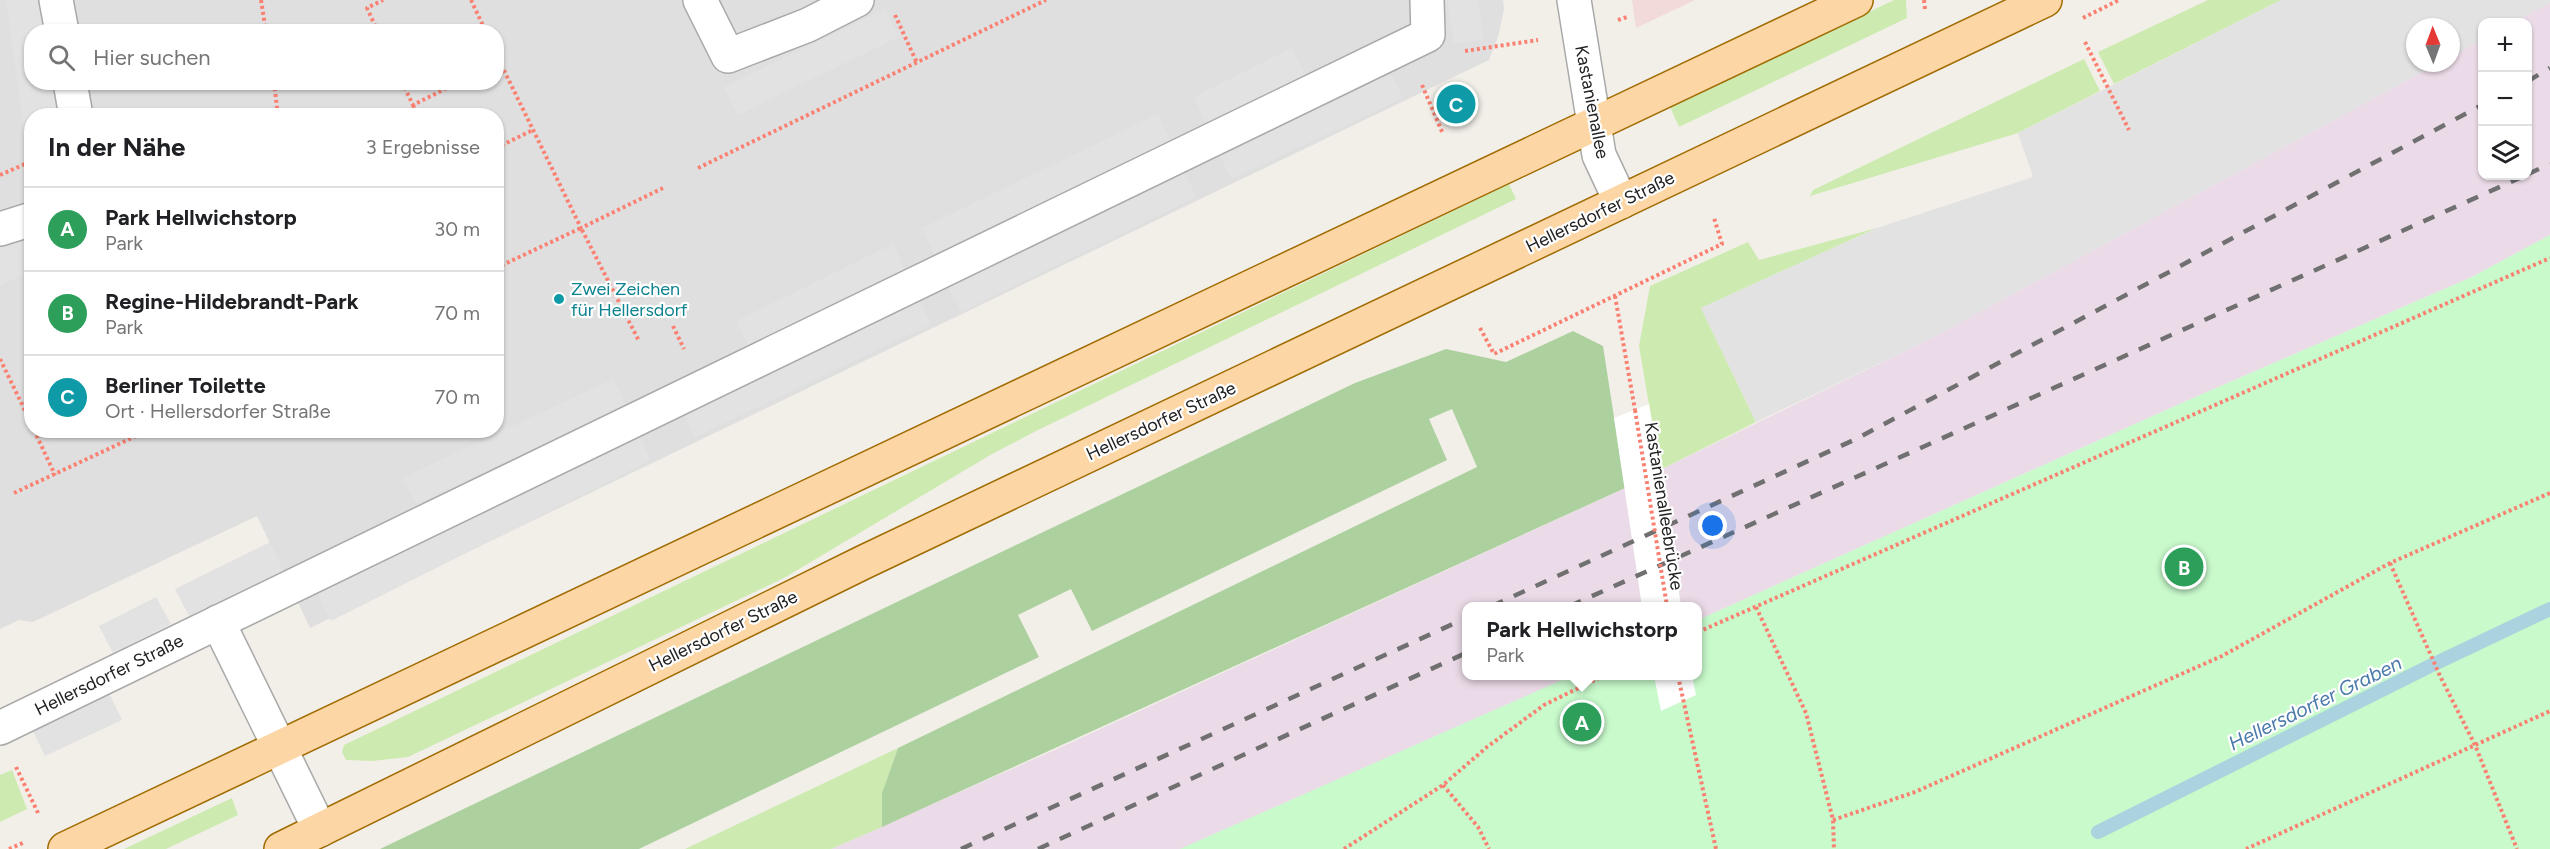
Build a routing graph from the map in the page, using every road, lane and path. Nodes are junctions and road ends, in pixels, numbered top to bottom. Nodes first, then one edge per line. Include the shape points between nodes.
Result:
1 (56, 0) edge
2 (261, 0) edge
3 (383, 0) edge
4 (471, 0) edge
5 (700, 0) edge
6 (857, 0) edge
7 (1046, 0) edge
8 (1427, 0) edge
9 (1574, 0) edge
10 (1857, 0) edge
11 (1924, 0) edge
12 (2029, 3) edge
13 (891, 5) dead end
14 (1925, 9) dead end
15 (60, 24) edge
16 (265, 24) edge
17 (374, 24) edge
18 (482, 24) edge
19 (2085, 42) dead end
20 (917, 63) junction
21 (504, 74) edge
22 (1421, 83) dead end
23 (71, 90) edge
24 (275, 90) edge
25 (406, 90) edge
26 (443, 90) edge
27 (413, 105) junction
28 (75, 108) edge
29 (277, 108) edge
30 (414, 108) edge
31 (1594, 123) junction
32 (533, 130) junction
33 (2129, 130) dead end
34 (1443, 134) dead end
35 (504, 144) edge
36 (24, 164) edge
37 (698, 168) dead end
38 (0, 175) edge
39 (663, 188) dead end
40 (1621, 202) junction
41 (1714, 218) dead end
42 (24, 222) edge
43 (581, 228) junction
44 (0, 229) edge
45 (2550, 258) edge
46 (504, 264) edge
47 (1615, 295) junction
48 (1480, 327) dead end
49 (639, 341) dead end
50 (0, 359) edge
51 (24, 408) edge
52 (38, 438) edge
53 (132, 438) edge
54 (55, 475) junction
55 (14, 493) dead end
56 (2550, 493) edge
57 (2390, 563) junction
58 (1666, 602) edge
59 (1756, 607) junction
60 (218, 622) junction
61 (1702, 630) edge
62 (1594, 680) edge
63 (1679, 680) edge
64 (2550, 711) edge
65 (0, 728) edge
66 (279, 745) junction
67 (2475, 745) junction
68 (14, 762) dead end
69 (1443, 785) junction
70 (39, 815) dead end
71 (1833, 820) junction
72 (320, 830) junction
73 (65, 849) edge
74 (280, 849) edge
75 (1344, 849) edge
76 (1489, 849) edge
77 (1716, 849) edge
78 (1834, 849) edge
79 (2246, 849) edge
80 (2517, 849) edge

1 - 15 street
2 - 16 path
3 - 17 path via 367,8
4 - 18 path
5 - 6 street via 728,56 808,25
7 - 20 path
8 - 60 street, Hellersdorfer Straße via 1428,35
9 - 31 street, Kastanienallee
10 - 31 main road
11 - 14 path
12 - 40 main road, Hellersdorfer Straße
13 - 20 path
19 - 33 path
20 - 37 path
21 - 32 path
22 - 34 path
23 - 28 street
24 - 29 path
25 - 27 path
26 - 27 path
27 - 30 path
31 - 40 street, Kastanienallee via 1599,155
31 - 66 main road
32 - 35 path
32 - 43 path
36 - 38 path
39 - 43 path
40 - 72 main road, Hellersdorfer Straße via 864,562
41 - 47 path via 1722,244
42 - 44 street
43 - 46 path
43 - 49 path
45 - 59 path
47 - 48 path via 1494,354
47 - 58 path, Kastanienalleebrücke, bridge
50 - 51 path
52 - 54 path
53 - 54 path
54 - 55 path
56 - 57 path
57 - 67 path
57 - 71 path via 2222,656 1915,792
59 - 61 path
59 - 71 path via 1806,713
60 - 65 street, Hellersdorfer Straße
60 - 66 street
62 - 69 path via 1544,705
63 - 77 path
64 - 67 path
66 - 72 street
66 - 73 main road
67 - 79 path
67 - 80 path
68 - 70 path
69 - 75 path
69 - 76 path via 1478,827
71 - 78 path
72 - 74 main road, Hellersdorfer Straße

